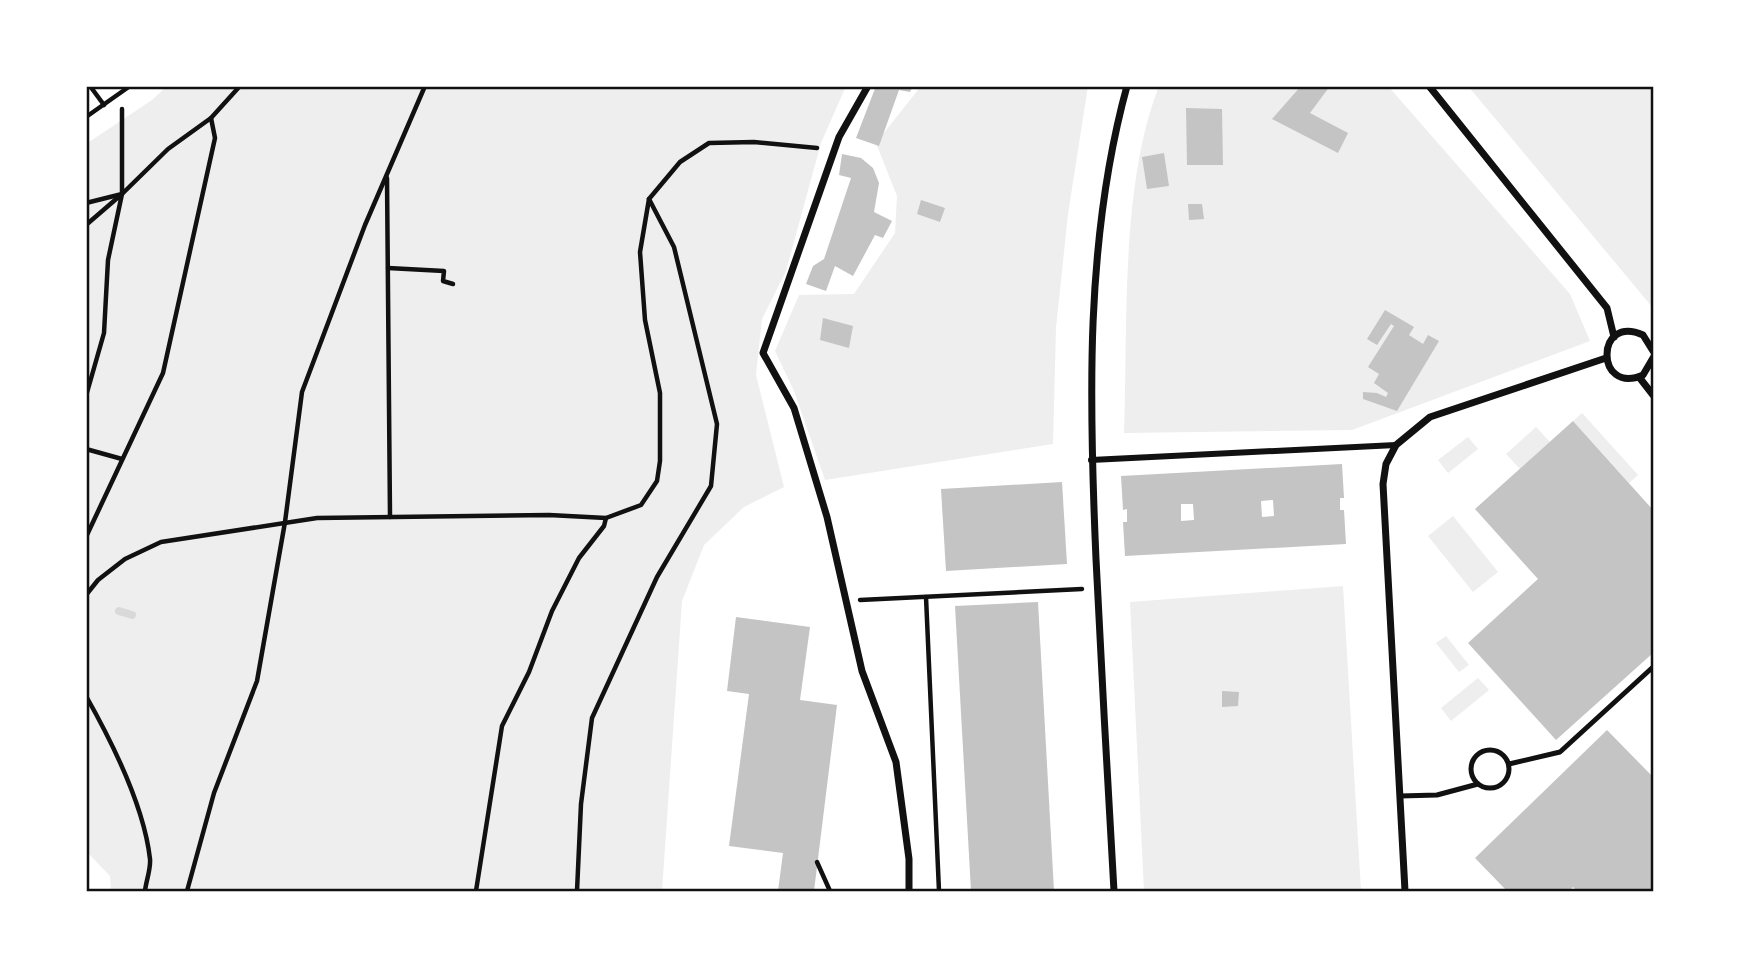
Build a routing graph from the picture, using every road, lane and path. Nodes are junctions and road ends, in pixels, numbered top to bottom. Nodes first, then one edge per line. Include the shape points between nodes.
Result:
1 (90, 86) edge
2 (130, 86) edge
3 (240, 86) edge
4 (425, 86) edge
5 (868, 86) edge
6 (1127, 86) edge
7 (1429, 86) edge
8 (104, 105) junction
9 (122, 109) dead end
10 (86, 117) edge
11 (211, 118) junction
12 (835, 150) junction
13 (387, 175) junction
14 (122, 194) junction
15 (649, 199) junction
16 (86, 203) edge
17 (86, 225) edge
18 (388, 268) junction
19 (453, 284) dead end
20 (1614, 337) junction
21 (1653, 351) edge
22 (1606, 358) junction
23 (1653, 358) edge
24 (1639, 377) junction
25 (1653, 395) edge
26 (86, 396) edge
27 (1395, 445) junction
28 (86, 449) edge
29 (122, 459) junction
30 (1091, 460) junction
31 (390, 517) junction
32 (606, 517) junction
33 (285, 522) junction
34 (86, 537) edge
35 (1097, 589) junction
36 (86, 596) edge
37 (926, 597) junction
38 (846, 600) junction
39 (1653, 667) edge
40 (86, 696) edge
41 (1509, 765) junction
42 (1478, 784) junction
43 (1400, 796) junction
44 (817, 862) dead end
45 (145, 891) edge
46 (187, 891) edge
47 (476, 891) edge
48 (576, 891) edge
49 (830, 891) edge
50 (909, 891) edge
51 (939, 891) edge
52 (1114, 891) edge
53 (1405, 891) edge

1 - 8 path
2 - 8 path
3 - 11 path
4 - 13 path
5 - 12 street
6 - 30 street via 1100,236
7 - 20 street via 1607,308
8 - 10 path
9 - 14 path
11 - 14 path via 168,149
11 - 29 path via 215,138 163,373
12 - 15 path via 709,143 680,162
12 - 38 street via 763,354 794,408
13 - 18 path
13 - 33 path via 302,392
14 - 16 path
14 - 17 path
14 - 26 path via 108,260 104,333
15 - 32 path via 640,252 645,320 660,393 660,461 657,481 641,505
15 - 48 path via 674,247 717,424 711,486 657,577 592,718
18 - 19 path via 444,271 443,281
18 - 31 path
20 - 21 street via 1636,331 1649,340
20 - 22 street
22 - 24 street via 1620,376
22 - 27 street via 1430,416
23 - 24 street via 1649,370
24 - 25 street
27 - 30 street
27 - 43 street via 1383,484
28 - 29 path
29 - 34 path
30 - 35 street
31 - 32 path
31 - 33 path
32 - 47 path via 552,611 502,726
33 - 36 path via 161,542 125,559
33 - 46 path via 257,681 214,793
35 - 37 path
35 - 52 street
37 - 38 path
37 - 51 path
38 - 50 street via 862,671 896,762
39 - 41 lane via 1560,752
40 - 45 path via 120,763 140,821 150,861
41 - 42 lane via 1509,774 1500,786 1493,789
41 - 42 lane via 1495,751 1482,752 1475,757 1471,771
42 - 43 lane via 1437,795
43 - 53 street
44 - 49 path

